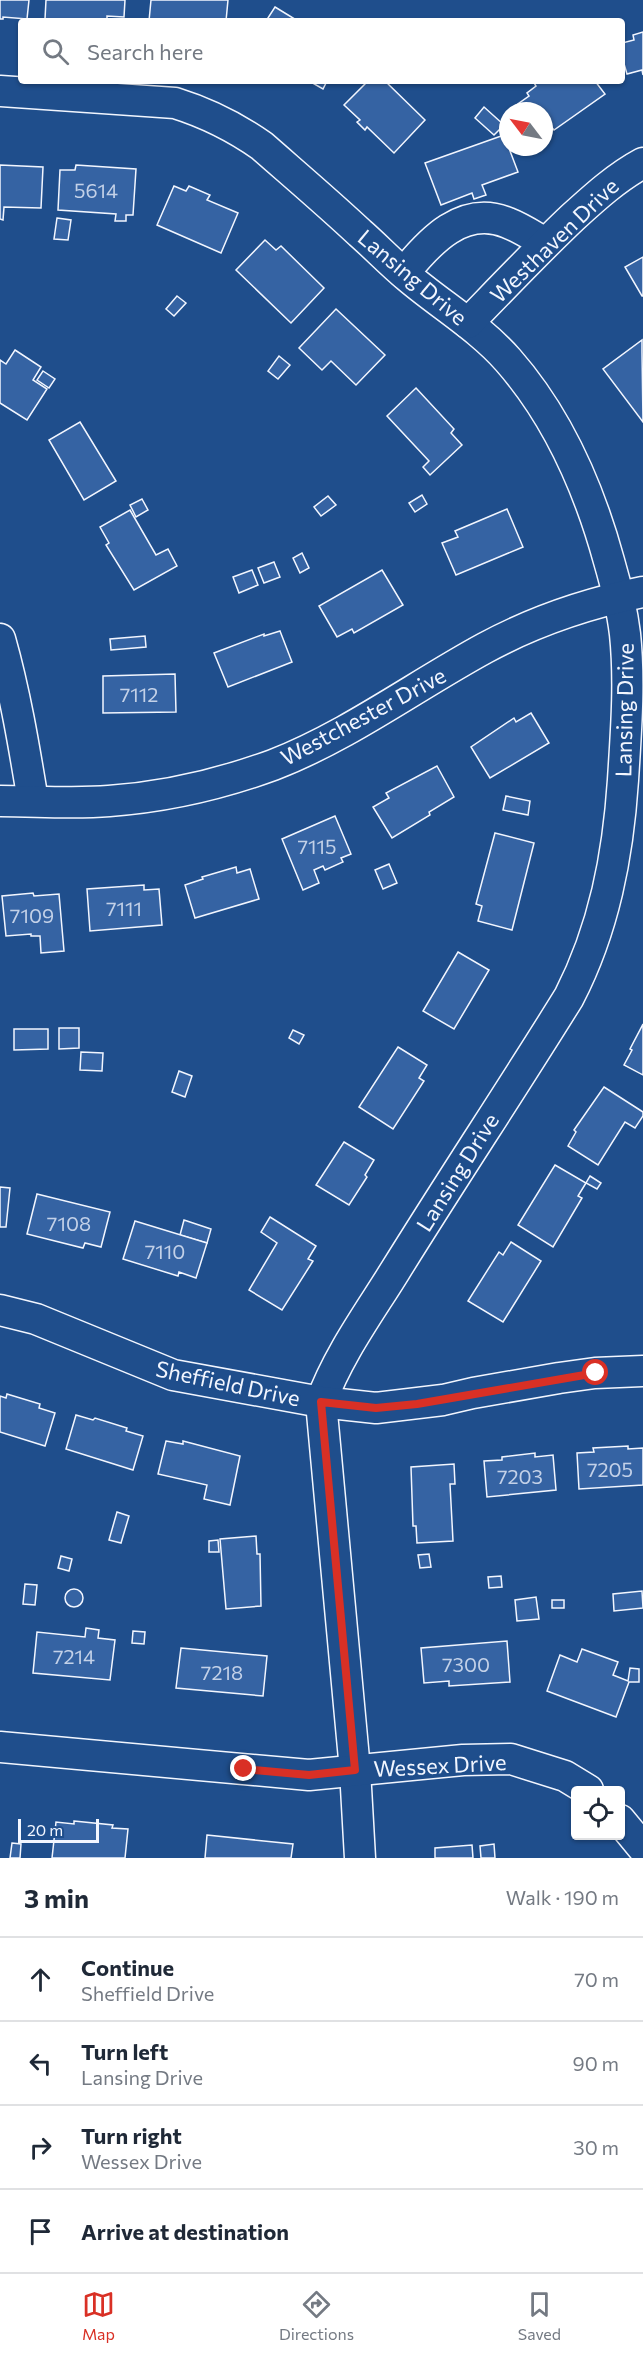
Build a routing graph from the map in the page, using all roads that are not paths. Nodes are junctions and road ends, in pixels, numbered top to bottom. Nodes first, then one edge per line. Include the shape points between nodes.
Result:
1 (0, 91) edge
2 (643, 163) edge
3 (545, 243) junction
4 (404, 273) junction
5 (468, 323) junction
6 (631, 595) edge
7 (0, 639) edge
8 (0, 801) edge
9 (33, 801) junction
10 (0, 1310) edge
11 (643, 1371) edge
12 (321, 1402) junction
13 (0, 1747) edge
14 (355, 1770) junction
15 (580, 1786) edge
16 (625, 1825) edge
17 (643, 1848) edge
18 (360, 1858) edge

1 - 4 street, Lansing Drive via 175,103 202,111 262,146
2 - 3 street, Westhaven Drive via 615,180
3 - 4 street via 509,223 480,217 439,234
3 - 5 street, Westhaven Drive
4 - 5 street, Lansing Drive
5 - 6 street, Lansing Drive via 508,360 561,435
6 - 9 street, Westchester Drive via 565,614 485,648 350,727 274,764 156,795 110,801
6 - 12 street, Lansing Drive via 619,830 608,891 591,948 569,997 354,1338
7 - 9 street
8 - 9 street, Westchester Drive
10 - 12 street, Sheffield Drive via 36,1319 173,1376
11 - 12 street, Sheffield Drive via 559,1378 376,1408
12 - 14 street, Lansing Drive
13 - 14 street, Wessex Drive via 309,1775
14 - 15 street, Wessex Drive via 511,1759 565,1776
14 - 18 street, Lansing Drive
16 - 17 street

